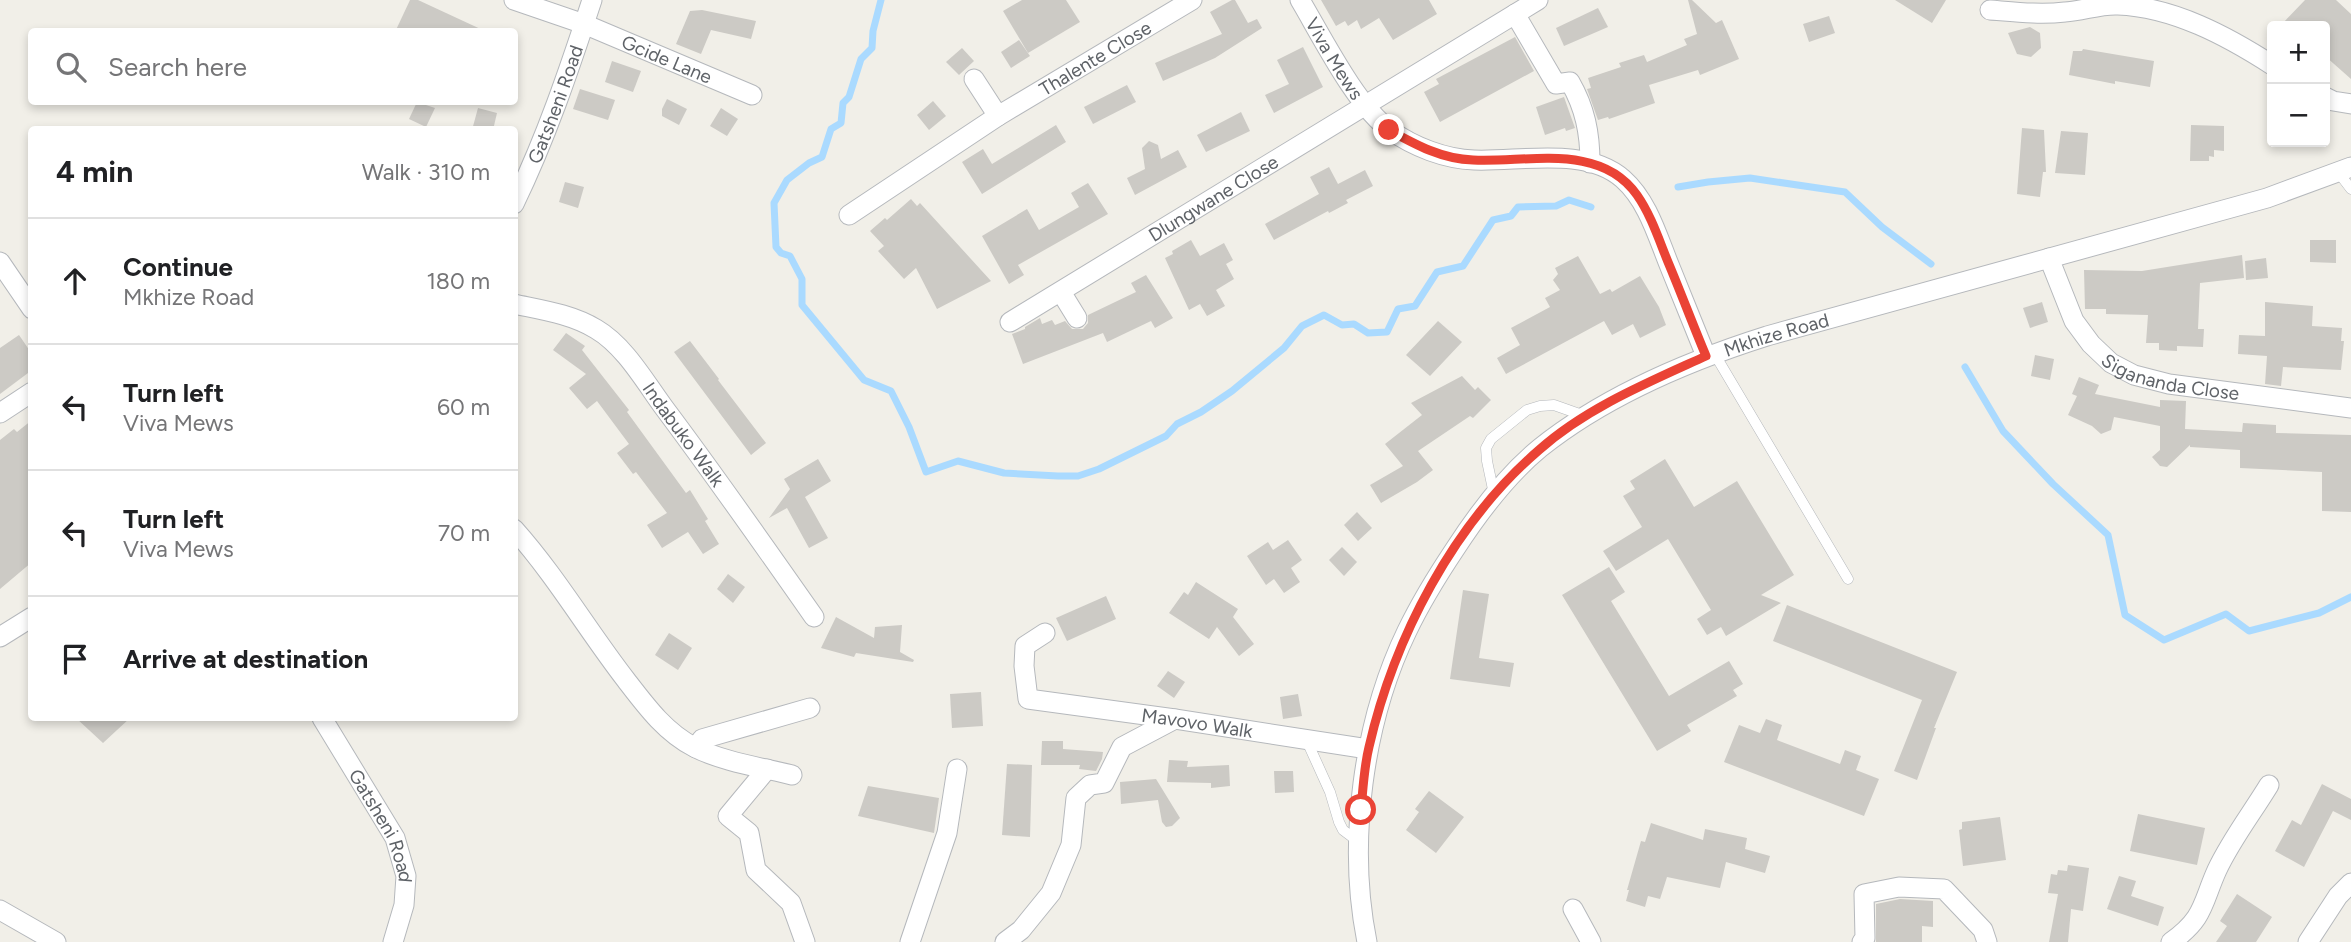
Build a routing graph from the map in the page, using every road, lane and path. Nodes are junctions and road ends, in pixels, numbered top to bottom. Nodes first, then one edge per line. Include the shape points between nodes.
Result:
1 (514, 0) edge
2 (592, 0) edge
3 (1192, 0) edge
4 (1300, 0) edge
5 (1538, 0) edge
6 (1990, 10) dead end
7 (1515, 14) junction
8 (584, 24) junction
9 (2267, 62) edge
10 (974, 79) dead end
11 (752, 94) dead end
12 (2330, 100) edge
13 (2351, 104) edge
14 (1365, 107) junction
15 (998, 116) junction
16 (1590, 163) junction
17 (2345, 170) edge
18 (2351, 189) edge
19 (518, 196) edge
20 (849, 215) dead end
21 (2049, 258) junction
22 (0, 262) edge
23 (1061, 292) junction
24 (28, 303) edge
25 (518, 305) edge
26 (1077, 318) dead end
27 (1010, 322) dead end
28 (1710, 354) junction
29 (28, 395) edge
30 (2351, 408) edge
31 (0, 413) edge
32 (1586, 417) junction
33 (1494, 494) junction
34 (518, 534) edge
35 (1848, 579) dead end
36 (814, 617) dead end
37 (28, 619) edge
38 (1045, 633) dead end
39 (0, 636) edge
40 (810, 708) dead end
41 (1175, 719) junction
42 (324, 721) edge
43 (1306, 739) junction
44 (696, 748) junction
45 (1368, 749) junction
46 (767, 769) junction
47 (957, 769) dead end
48 (792, 775) dead end
49 (2269, 785) dead end
50 (1360, 842) junction
51 (2351, 883) edge
52 (1573, 909) dead end
53 (0, 910) edge
54 (56, 942) edge
55 (393, 942) edge
56 (805, 942) edge
57 (910, 942) edge
58 (1004, 942) edge
59 (1367, 942) edge
60 (1591, 942) edge
61 (1862, 942) edge
62 (1987, 942) edge
63 (2171, 942) edge
64 (2308, 942) edge

1 - 8 street, Gcide Lane
2 - 8 street, Gatsheni Road
3 - 15 street, Thalente Close
4 - 14 street, Viva Mews
5 - 7 street, Dlungwane Close
6 - 9 street via 2048,14 2137,6 2185,20 2240,44
7 - 14 street, Dlungwane Close
7 - 16 street via 1556,84 1570,82 1581,101 1590,137
8 - 11 street, Gcide Lane
8 - 19 street, Gatsheni Road
10 - 15 street
12 - 13 street
14 - 16 street, Viva Mews via 1389,130 1443,156
14 - 23 street, Dlungwane Close
15 - 20 street, Thalente Close
16 - 28 street, Viva Mews via 1604,166 1637,194
17 - 18 lane
17 - 21 street, Mkhize Road via 2267,198
21 - 28 street, Mkhize Road
21 - 30 street, Sigananda Close via 2074,321 2111,363 2134,375 2169,384
22 - 24 street
23 - 26 street
23 - 27 street, Dlungwane Close
25 - 36 street, Indabuko Walk via 578,320 613,343 712,472
28 - 32 street, Mkhize Road
28 - 35 lane
29 - 31 street
32 - 33 street, Mkhize Road via 1539,449
32 - 33 lane via 1554,405 1540,406 1527,410 1491,439 1486,448
33 - 45 street, Mkhize Road via 1428,590 1406,633
34 - 44 street via 652,714
37 - 39 street
38 - 41 street, Mavovo Walk via 1025,646 1028,699
40 - 44 street via 702,739
41 - 43 street, Mavovo Walk
41 - 58 street via 1122,747 1104,783 1090,785 1076,799 1071,845 1051,893 1021,930
42 - 55 street, Gatsheni Road via 395,838 406,876 404,905
43 - 45 street, Mavovo Walk
43 - 50 lane via 1343,830
44 - 46 street
45 - 50 street, Mkhize Road
46 - 48 street
46 - 56 street via 728,816 749,834 756,870 791,903
47 - 57 street via 947,834
49 - 63 street via 2217,870 2199,916
50 - 59 street, Mkhize Road
51 - 64 street
52 - 60 street
53 - 54 street
61 - 62 street via 1864,894 1899,887 1944,890 1983,930

